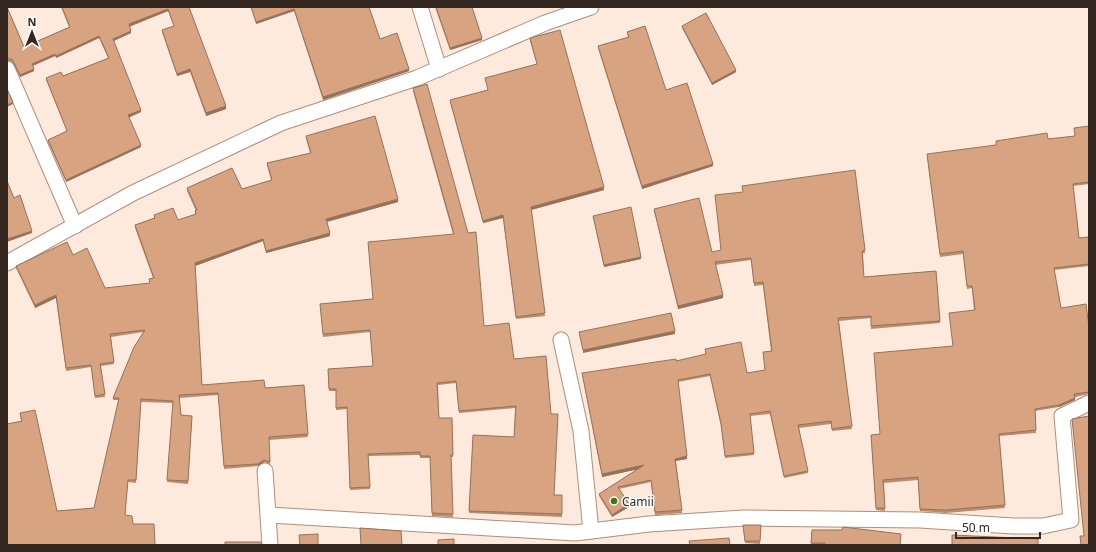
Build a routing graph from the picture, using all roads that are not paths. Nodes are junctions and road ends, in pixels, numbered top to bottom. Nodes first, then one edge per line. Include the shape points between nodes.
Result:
1 (420, 7) edge
2 (591, 7) edge
3 (7, 69) edge
4 (439, 69) junction
5 (75, 226) junction
6 (7, 263) edge
7 (561, 340) dead end
8 (1089, 403) edge
9 (265, 470) dead end
10 (269, 515) junction
11 (591, 530) junction
12 (270, 545) edge

1 - 4 street
2 - 4 street via 545,23
3 - 5 street
4 - 5 street via 281,123 133,193
5 - 6 street
7 - 11 street via 581,431
8 - 11 street via 1062,416 1071,520 1063,523 1013,526 920,520 744,518
9 - 10 street
10 - 11 street via 575,533
10 - 12 street

